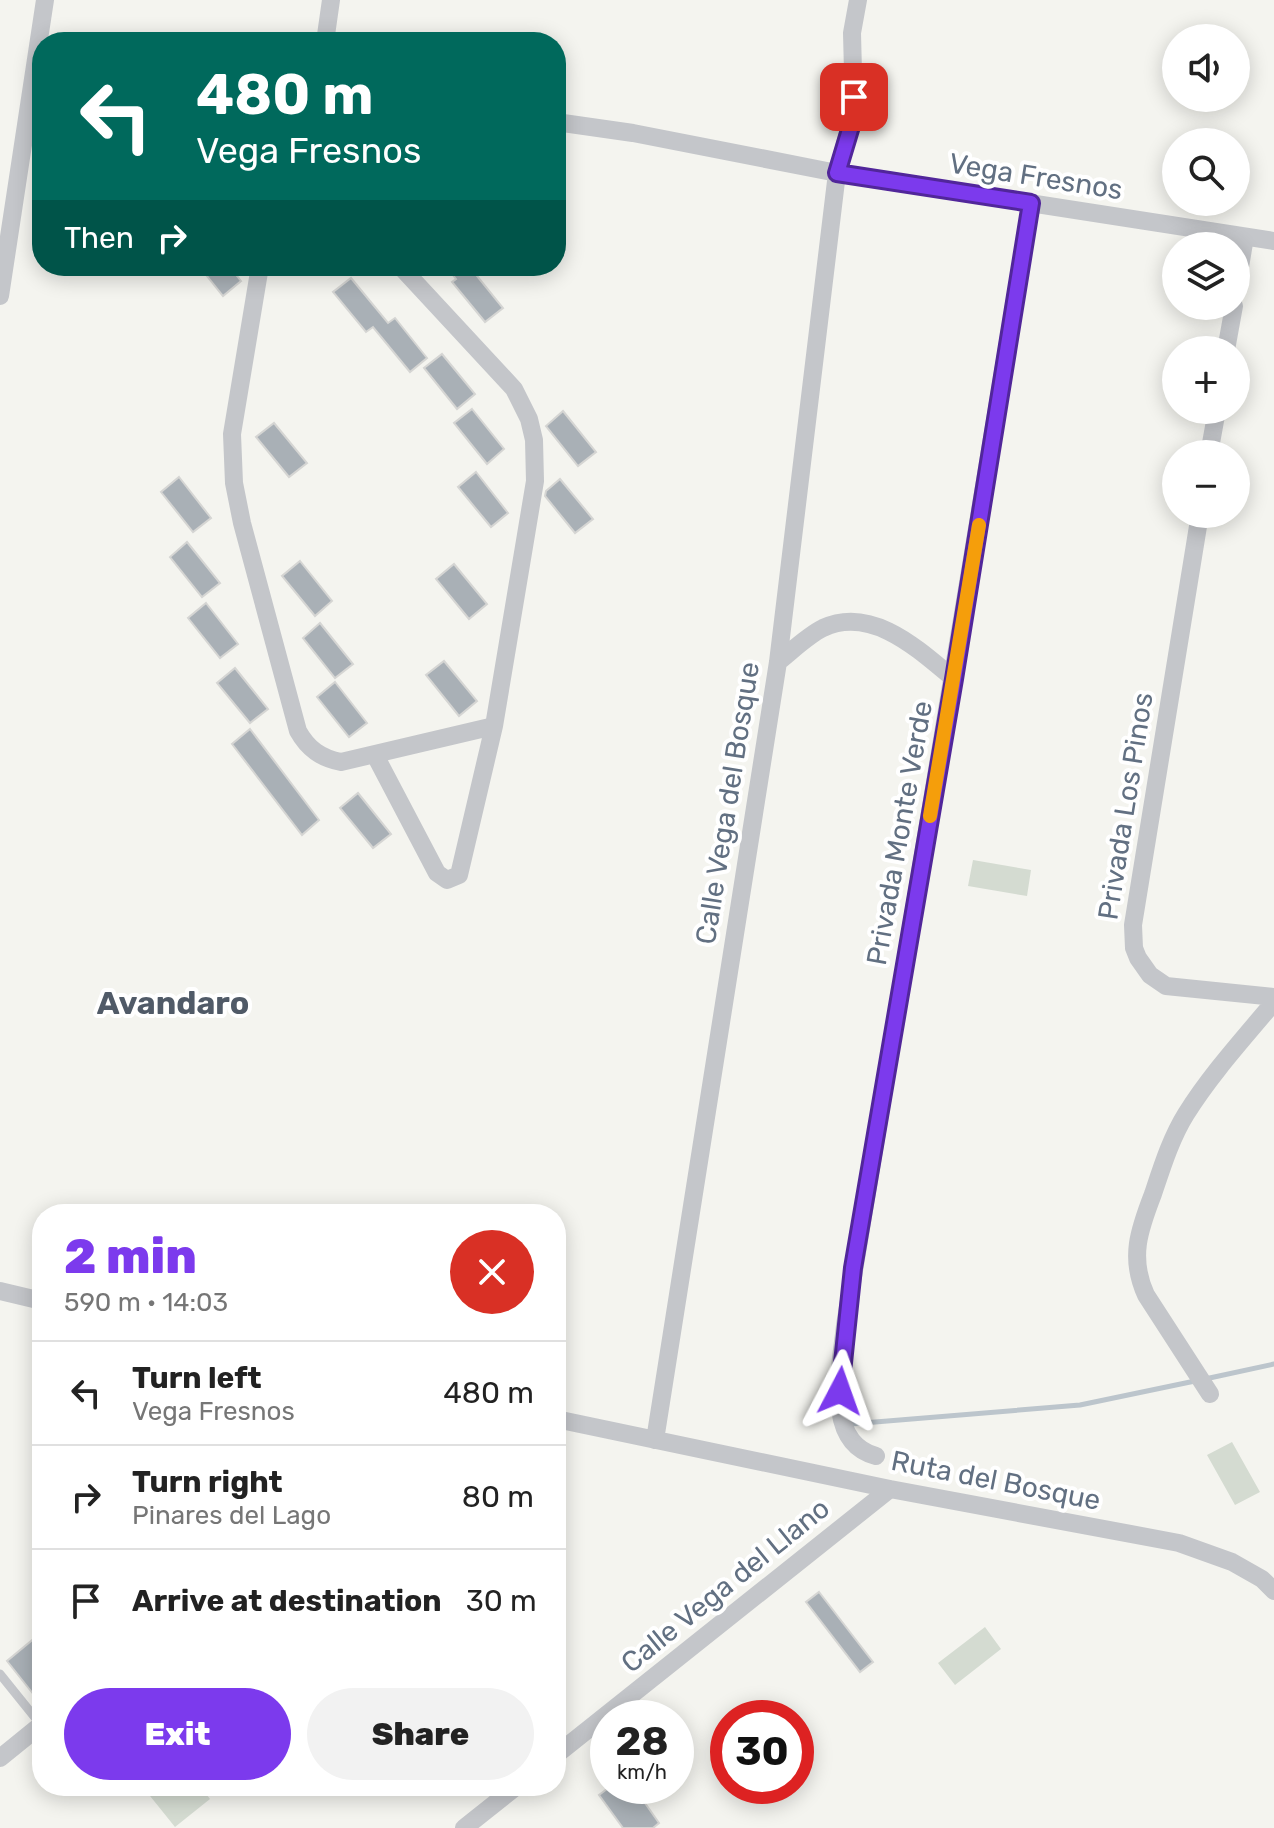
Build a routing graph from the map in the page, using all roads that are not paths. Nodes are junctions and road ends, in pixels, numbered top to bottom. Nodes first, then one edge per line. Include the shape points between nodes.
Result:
1 (45, 0) edge
2 (331, 0) edge
3 (858, 0) edge
4 (42, 32) edge
5 (326, 32) edge
6 (32, 101) edge
7 (566, 123) edge
8 (837, 173) junction
9 (1031, 203) junction
10 (1214, 232) edge
11 (1250, 238) edge
12 (1274, 241) edge
13 (258, 276) edge
14 (409, 276) edge
15 (0, 296) edge
16 (1198, 528) edge
17 (778, 662) junction
18 (954, 679) junction
19 (494, 726) junction
20 (375, 755) junction
21 (1274, 1000) edge
22 (0, 1291) edge
23 (32, 1299) edge
24 (1210, 1394) dead end
25 (566, 1421) edge
26 (655, 1440) junction
27 (876, 1456) dead end
28 (890, 1489) junction
29 (1274, 1591) edge
30 (0, 1674) edge
31 (32, 1712) edge
32 (32, 1732) edge
33 (566, 1747) edge
34 (0, 1758) edge
35 (504, 1796) edge
36 (464, 1828) edge

1 - 4 street
2 - 5 street
3 - 8 street, Calle Vega del Bosque via 852,33 854,111
6 - 15 street
7 - 8 street, Vega Fresnos
8 - 9 street, Vega Fresnos
8 - 17 street, Calle Vega del Bosque
9 - 10 street, Vega Fresnos
9 - 18 street, Privada Monte Verde
11 - 12 street, Vega Fresnos
13 - 20 street via 232,434 242,523 303,741 320,755 341,762
14 - 19 street via 514,389 534,440 535,481
16 - 21 street, Privada Los Pinos via 1133,925 1134,948 1143,967 1166,986
17 - 18 street via 820,629 863,622 886,629
17 - 26 street, Calle Vega del Bosque
18 - 27 street, Privada Monte Verde via 853,1268 840,1372 844,1428 854,1444
19 - 20 street
19 - 20 street via 459,875 447,880 437,873
21 - 24 street via 1185,1116 1139,1237 1136,1261 1146,1295
22 - 23 street
25 - 26 street, Ruta del Bosque
26 - 28 street, Ruta del Bosque
28 - 29 street, Ruta del Bosque via 1179,1543 1232,1562
28 - 33 street, Calle Vega del Llano
30 - 31 lane
32 - 34 street
35 - 36 street

